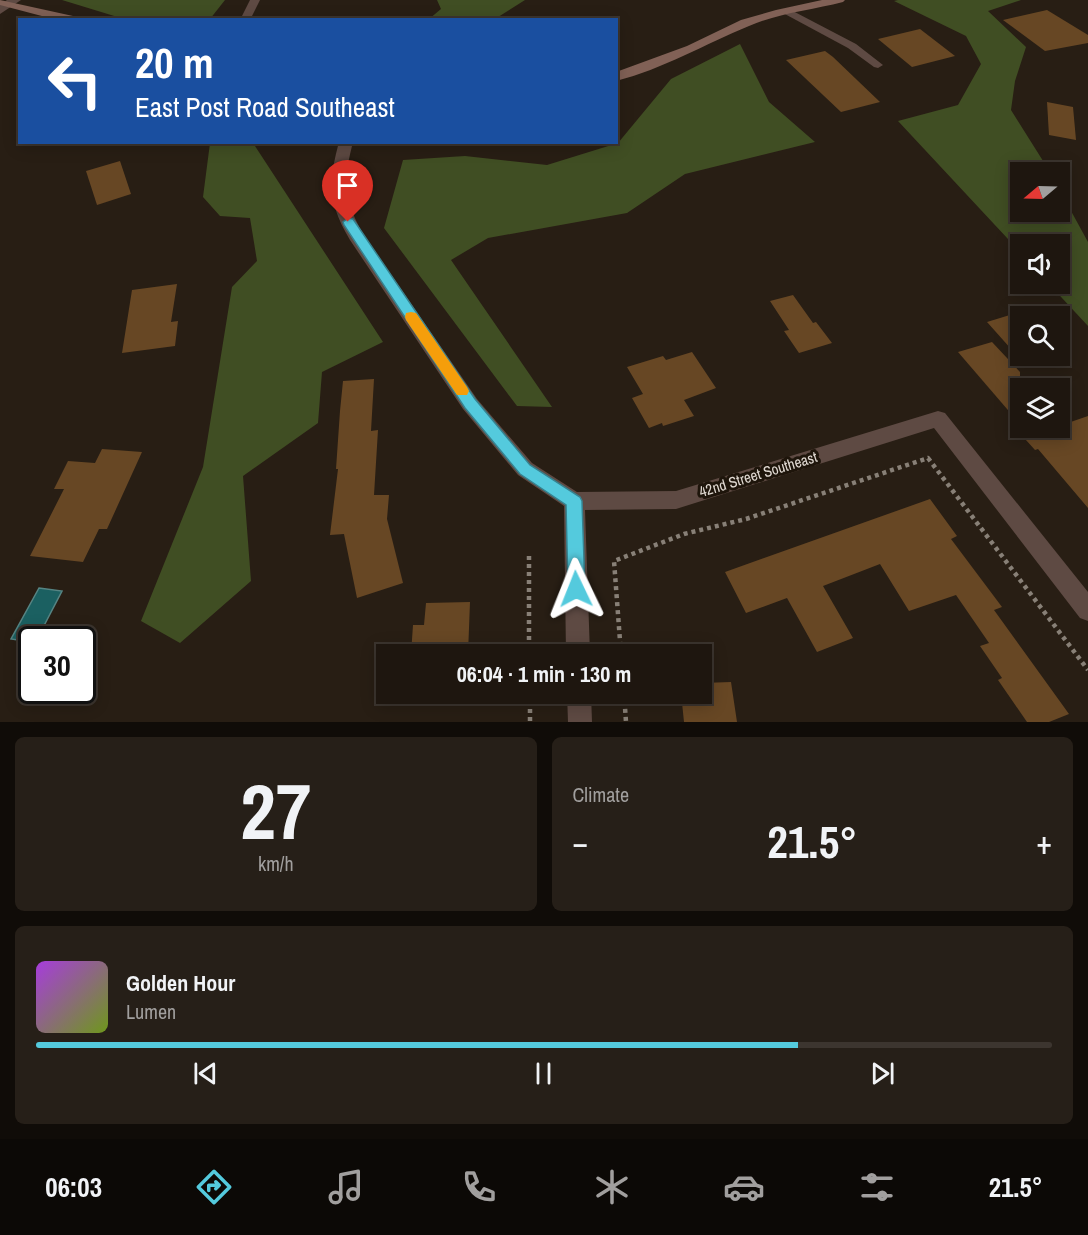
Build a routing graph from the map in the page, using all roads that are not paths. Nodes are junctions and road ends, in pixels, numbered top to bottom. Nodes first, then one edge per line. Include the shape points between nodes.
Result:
1 (255, 0) edge
2 (839, 0) edge
3 (6, 4) edge
4 (786, 11) junction
5 (64, 18) edge
6 (246, 18) edge
7 (878, 65) dead end
8 (618, 76) edge
9 (345, 144) edge
10 (574, 501) junction
11 (1088, 610) edge
12 (578, 644) edge
13 (579, 704) edge
14 (580, 722) edge

1 - 6 lane
2 - 4 main road
3 - 5 main road
4 - 7 lane via 852,46
4 - 8 main road via 745,23 682,53
9 - 10 street via 336,180 341,208 356,236 477,412 525,469
10 - 11 street, 42nd Street Southeast via 676,500 938,419
10 - 12 street
13 - 14 street

